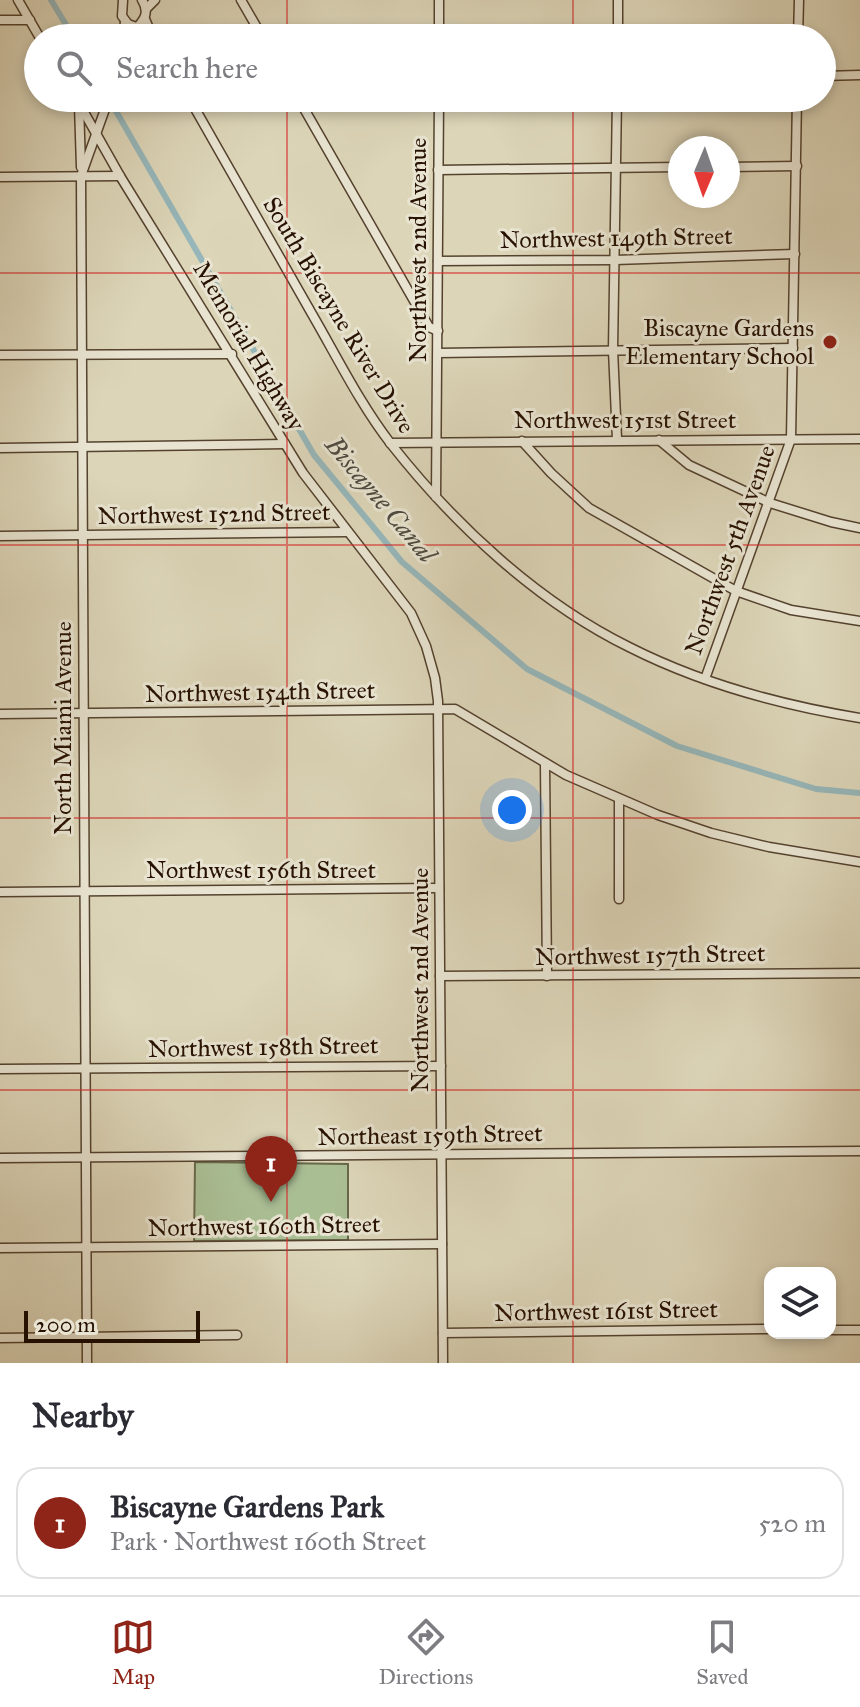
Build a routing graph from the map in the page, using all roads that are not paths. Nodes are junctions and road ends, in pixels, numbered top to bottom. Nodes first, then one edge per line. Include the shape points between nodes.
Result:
1 (18, 0) edge
2 (123, 0) edge
3 (155, 0) edge
4 (241, 0) edge
5 (439, 0) edge
6 (618, 0) edge
7 (799, 0) edge
8 (144, 4) edge
9 (145, 19) junction
10 (0, 20) edge
11 (30, 20) junction
12 (125, 22) joint
13 (32, 24) edge
14 (129, 24) edge
15 (139, 24) edge
16 (147, 24) edge
17 (255, 24) edge
18 (439, 24) edge
19 (618, 24) edge
20 (798, 24) edge
21 (860, 75) edge
22 (836, 76) edge
23 (78, 112) edge
24 (84, 112) edge
25 (103, 112) edge
26 (197, 112) edge
27 (306, 112) edge
28 (439, 112) edge
29 (617, 112) edge
30 (797, 112) edge
31 (96, 133) junction
32 (797, 166) junction
33 (668, 167) edge
34 (740, 167) edge
35 (617, 168) junction
36 (438, 170) junction
37 (81, 176) junction
38 (120, 176) junction
39 (0, 177) edge
40 (795, 254) junction
41 (615, 260) junction
42 (438, 261) junction
43 (438, 331) junction
44 (793, 348) junction
45 (613, 350) junction
46 (438, 353) junction
47 (81, 354) junction
48 (232, 354) junction
49 (0, 355) edge
50 (617, 439) junction
51 (791, 439) junction
52 (860, 439) edge
53 (659, 440) junction
54 (522, 441) junction
55 (390, 443) junction
56 (436, 443) junction
57 (285, 444) junction
58 (81, 447) junction
59 (0, 448) edge
60 (436, 497) junction
61 (770, 503) junction
62 (860, 528) edge
63 (347, 532) junction
64 (0, 536) edge
65 (82, 536) junction
66 (736, 591) junction
67 (405, 604) joint
68 (860, 621) edge
69 (705, 679) junction
70 (438, 709) junction
71 (0, 714) edge
72 (83, 714) junction
73 (860, 718) edge
74 (545, 763) junction
75 (619, 799) junction
76 (860, 862) edge
77 (439, 888) junction
78 (84, 891) junction
79 (0, 892) edge
80 (619, 899) dead end
81 (860, 973) edge
82 (440, 976) junction
83 (547, 976) junction
84 (441, 1066) junction
85 (0, 1069) edge
86 (85, 1069) junction
87 (860, 1151) edge
88 (441, 1155) junction
89 (0, 1158) edge
90 (85, 1158) junction
91 (442, 1244) junction
92 (0, 1248) edge
93 (86, 1248) junction
94 (764, 1329) edge
95 (836, 1330) edge
96 (860, 1330) edge
97 (443, 1333) junction
98 (237, 1335) dead end
99 (87, 1337) junction
100 (0, 1338) edge
101 (87, 1363) edge
102 (443, 1363) edge

1 - 11 street
2 - 12 street
3 - 8 street
4 - 17 street
5 - 18 street
6 - 19 street
7 - 20 street
8 - 9 street
9 - 15 street
9 - 16 street
10 - 11 street
11 - 13 street
12 - 14 street
21 - 22 street
23 - 37 street
24 - 31 street, Memorial Highway
25 - 31 street, North Miami Avenue
26 - 55 street, South Biscayne River Drive
27 - 43 street via 429,327
28 - 36 street, Northwest 2nd Avenue
29 - 35 street
30 - 32 street, Northwest 5th Avenue
31 - 37 street, North Miami Avenue
31 - 38 street, Memorial Highway
32 - 34 street
32 - 40 street, Northwest 5th Avenue
33 - 35 street
35 - 36 street
35 - 41 street
36 - 42 street, Northwest 2nd Avenue
37 - 38 street
37 - 39 street
37 - 47 street, North Miami Avenue
38 - 48 street, Memorial Highway
40 - 41 street, Northwest 149th Street
40 - 44 street, Northwest 5th Avenue
41 - 42 street, Northwest 149th Street
41 - 45 street
42 - 43 street, Northwest 2nd Avenue
43 - 46 street, Northwest 2nd Avenue
44 - 45 street
44 - 51 street, Northwest 5th Avenue
45 - 46 street
45 - 50 street
46 - 56 street, Northwest 2nd Avenue
47 - 48 street
47 - 49 street
47 - 58 street, North Miami Avenue
48 - 57 street, Memorial Highway
50 - 53 street, Northwest 151st Street
50 - 54 street, Northwest 151st Street
51 - 52 street, Northwest 151st Street
51 - 53 street, Northwest 151st Street
51 - 61 street, Northwest 5th Avenue
53 - 61 street via 689,465
54 - 56 street, Northwest 151st Street
54 - 66 street via 589,508
55 - 56 street, Northwest 151st Street
55 - 60 street, South Biscayne River Drive
56 - 60 street, Northwest 2nd Avenue
57 - 58 street
57 - 63 street, Memorial Highway
58 - 59 street
58 - 65 street, North Miami Avenue
60 - 69 street, South Biscayne River Drive via 498,557 565,610 629,647
61 - 62 street
61 - 66 street, Northwest 5th Avenue
63 - 65 street, Northwest 152nd Street
63 - 67 street, Memorial Highway
64 - 65 street, Northwest 152nd Street
65 - 72 street, North Miami Avenue
66 - 68 street via 791,610
66 - 69 street, Northwest 5th Avenue
67 - 70 street, Northwest 2nd Avenue via 426,646
69 - 73 street, South Biscayne River Drive via 803,709
70 - 72 street, Northwest 154th Street
70 - 74 street, Northwest 154th Street via 464,713
70 - 77 street, Northwest 2nd Avenue
71 - 72 street, Northwest 154th Street
72 - 78 street, North Miami Avenue
74 - 75 street, Northwest 154th Street
74 - 83 street
75 - 76 street, Northwest 154th Street via 711,833
75 - 80 street
77 - 78 street, Northwest 156th Street
77 - 82 street, Northwest 2nd Avenue
78 - 79 street, Northwest 156th Street
78 - 86 street, North Miami Avenue
81 - 83 street, Northwest 157th Street
82 - 83 street, Northwest 157th Street
82 - 84 street, Northwest 2nd Avenue
84 - 86 street, Northwest 158th Street
84 - 88 street, Northwest 2nd Avenue
85 - 86 street, Northwest 158th Street
86 - 90 street, North Miami Avenue
87 - 88 street, Northeast 159th Street
88 - 90 street, Northeast 159th Street
88 - 91 street, Northwest 2nd Avenue
89 - 90 street, Northeast 159th Street
90 - 93 street, North Miami Avenue
91 - 93 street, Northwest 160th Street
91 - 97 street, Northwest 2nd Avenue
92 - 93 street, Northwest 160th Street
93 - 99 street, North Miami Avenue
94 - 97 street, Northwest 161st Street
95 - 96 street
97 - 102 street, Northwest 2nd Avenue
98 - 99 street
99 - 100 street
99 - 101 street, North Miami Avenue

